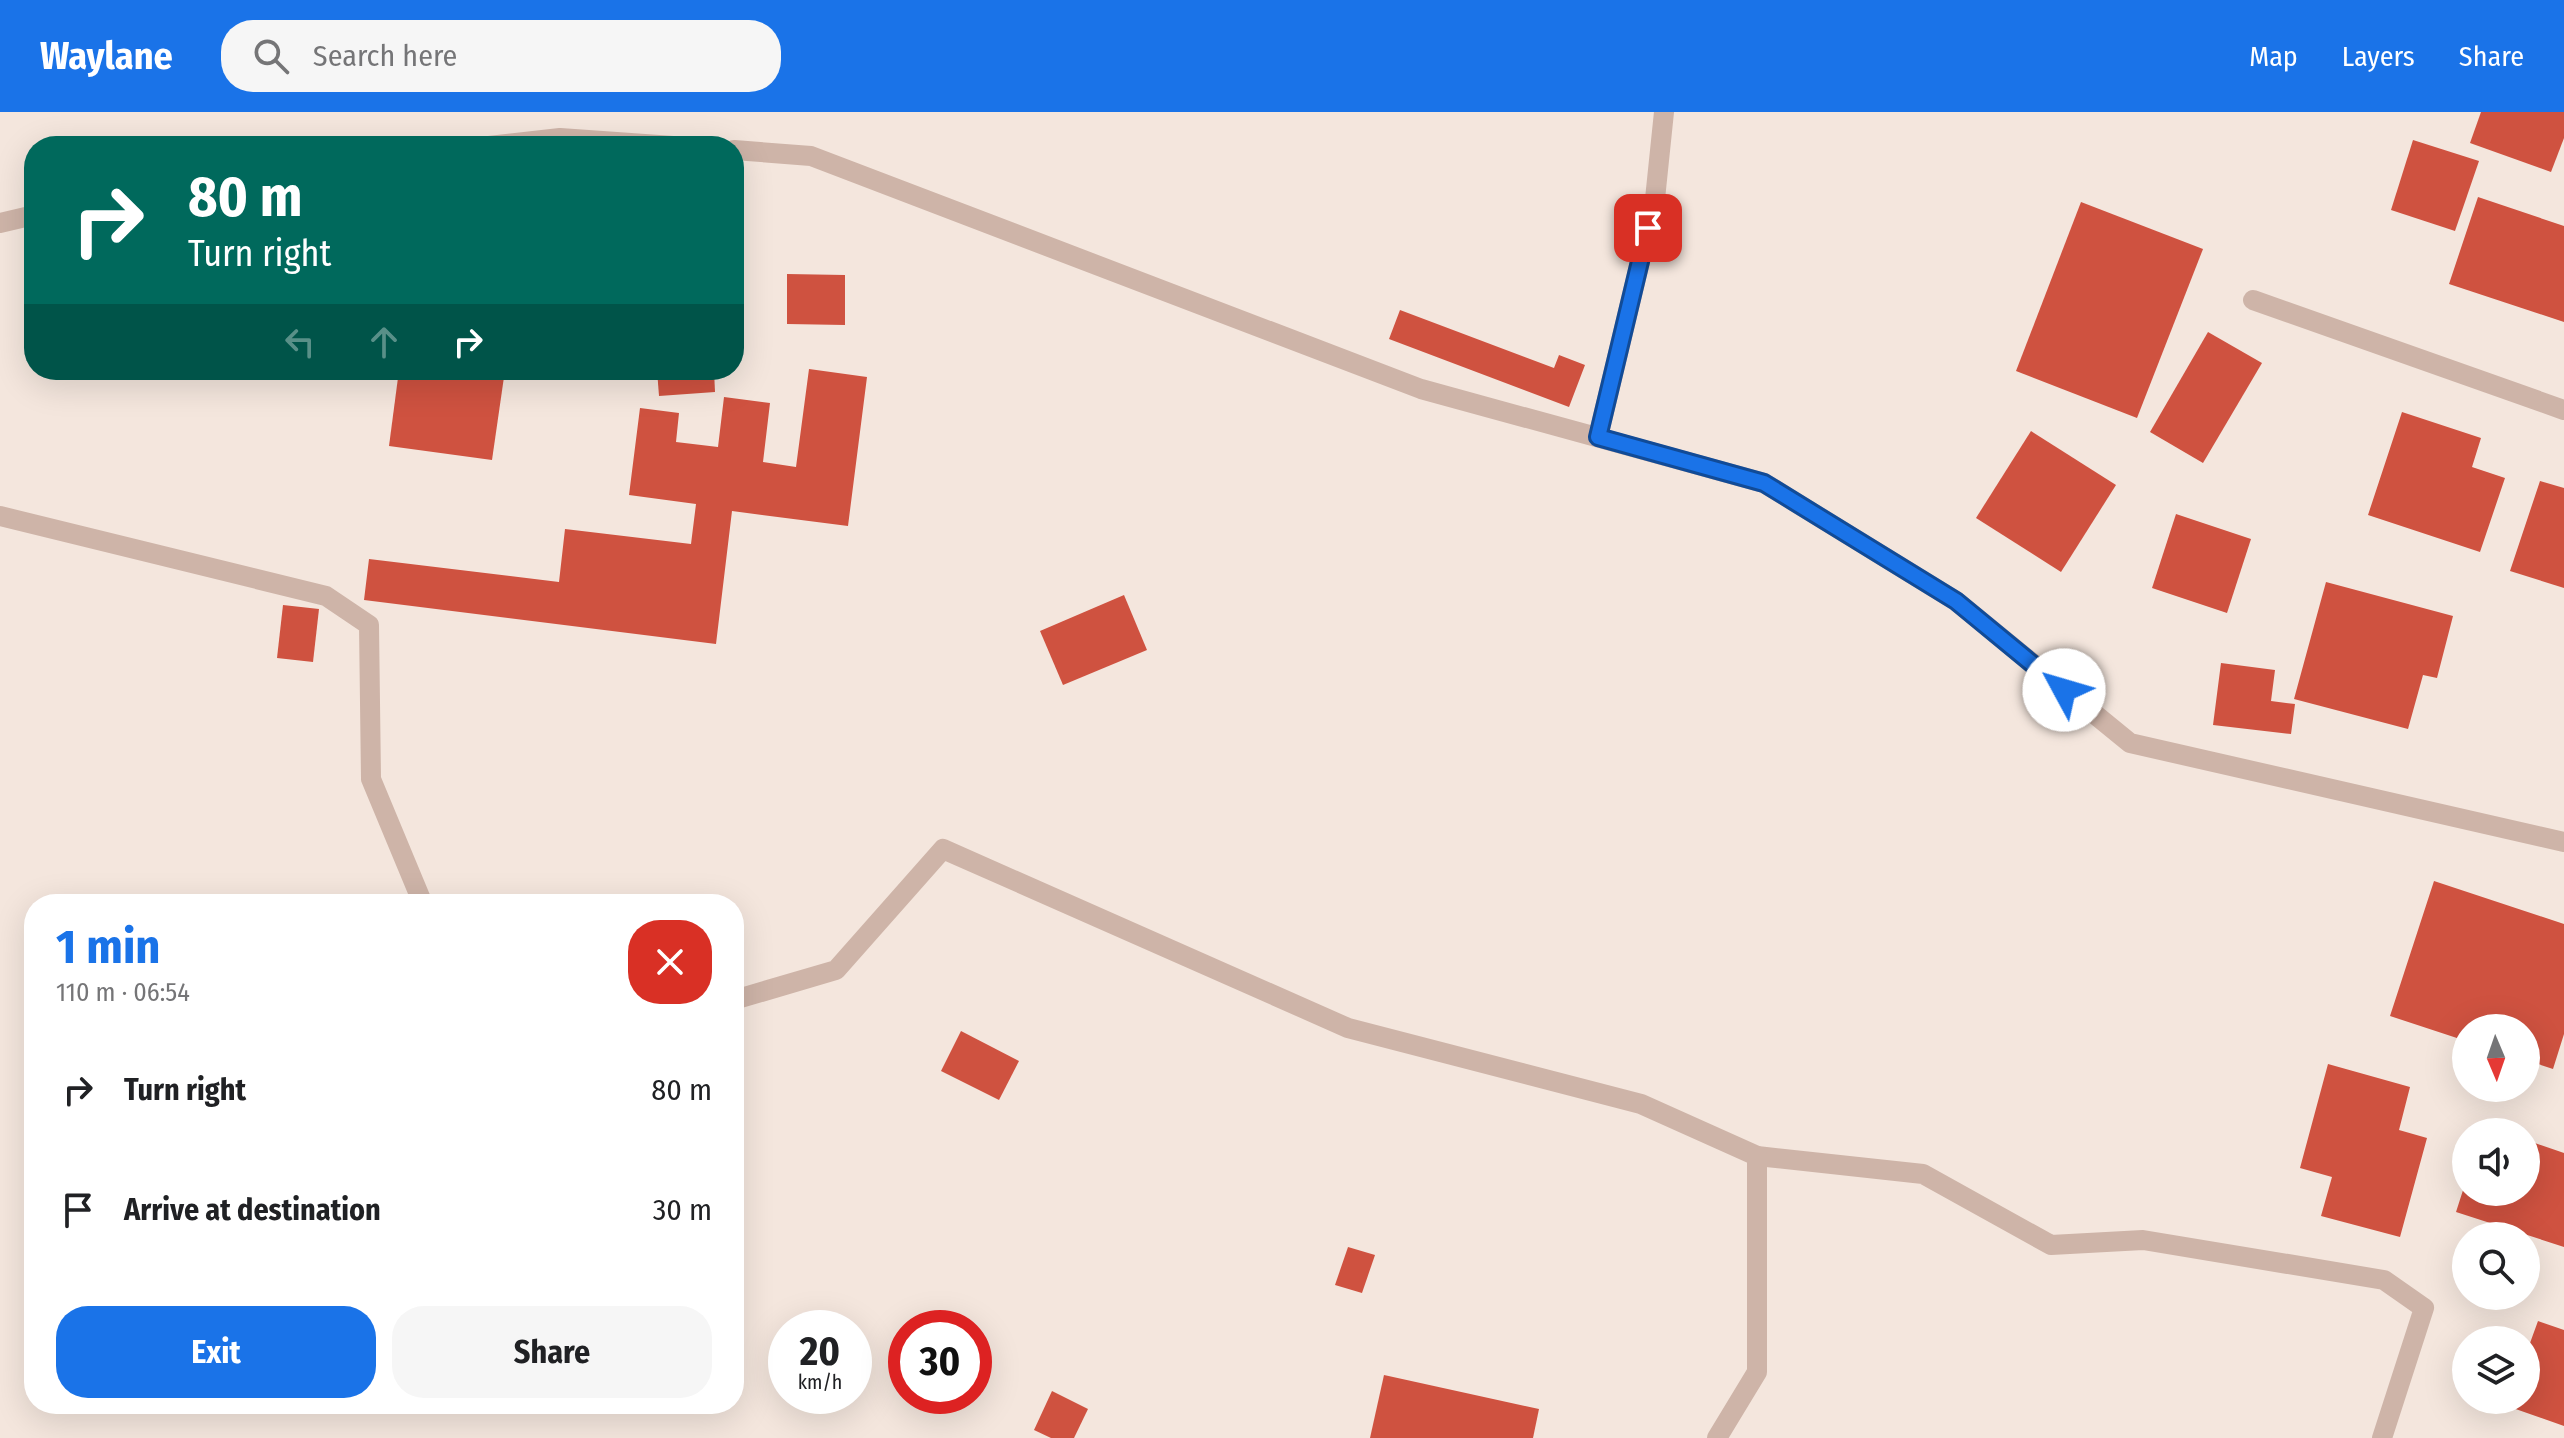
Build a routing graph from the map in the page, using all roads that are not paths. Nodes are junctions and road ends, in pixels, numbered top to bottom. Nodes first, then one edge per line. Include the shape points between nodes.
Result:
1 (1664, 112) edge
2 (744, 151) edge
3 (24, 217) edge
4 (0, 223) edge
5 (2253, 300) dead end
6 (2564, 410) edge
7 (1598, 437) junction
8 (0, 516) edge
9 (2564, 842) edge
10 (419, 894) edge
11 (744, 997) edge
12 (1757, 1156) junction
13 (1717, 1438) edge
14 (2382, 1438) edge

1 - 7 street via 1655,199
2 - 7 street via 811,156 1421,389
3 - 4 street
5 - 6 street
7 - 9 street via 1764,483 1956,601 2130,743
8 - 10 street via 326,596 369,625 371,779
11 - 12 street via 836,970 943,849 1348,1028 1641,1104
12 - 13 street via 1757,1372
12 - 14 street via 1923,1174 2051,1245 2143,1240 2384,1280 2424,1308

